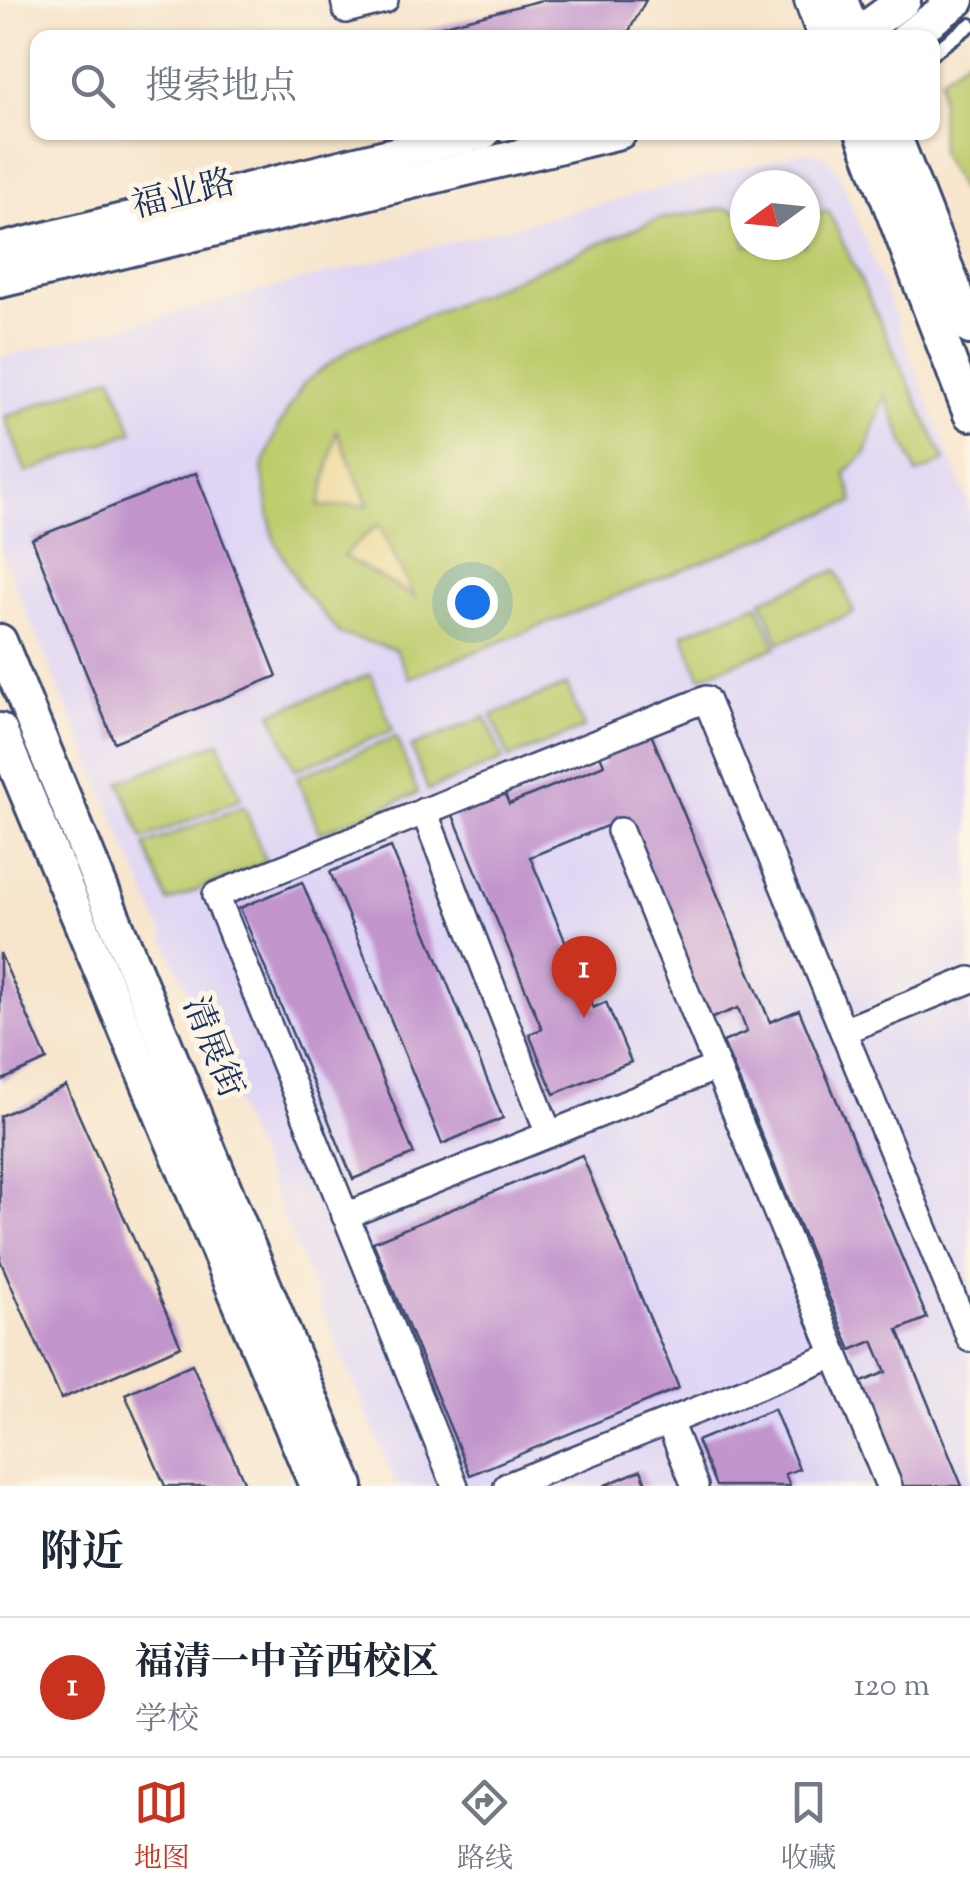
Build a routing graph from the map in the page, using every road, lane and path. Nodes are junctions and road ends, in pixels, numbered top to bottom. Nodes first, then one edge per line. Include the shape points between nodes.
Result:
1 (344, 0) edge
2 (385, 0) edge
3 (811, 0) edge
4 (841, 0) edge
5 (904, 0) edge
6 (958, 0) edge
7 (970, 25) edge
8 (840, 30) edge
9 (846, 30) edge
10 (858, 30) edge
11 (917, 30) edge
12 (940, 47) edge
13 (451, 140) edge
14 (587, 140) edge
15 (865, 140) edge
16 (896, 140) edge
17 (912, 140) edge
18 (0, 250) edge
19 (0, 281) edge
20 (970, 295) edge
21 (970, 328) edge
22 (970, 414) edge
23 (0, 641) edge
24 (0, 730) edge
25 (424, 812) junction
26 (620, 831) dead end
27 (970, 980) edge
28 (843, 1031) junction
29 (717, 1067) junction
30 (549, 1134) junction
31 (346, 1216) junction
32 (970, 1339) edge
33 (836, 1355) junction
34 (669, 1422) junction
35 (316, 1486) edge
36 (347, 1486) edge
37 (454, 1486) edge
38 (507, 1486) edge
39 (695, 1486) edge
40 (889, 1486) edge

1 - 2 street via 346,10
3 - 8 street
4 - 9 street
5 - 10 street
6 - 11 street
7 - 12 lane
13 - 18 street, 福业路
14 - 19 street, 福业路
15 - 22 street
16 - 21 street
17 - 20 lane
23 - 36 street, 清展街
24 - 35 street, 清展街
25 - 28 street via 706,699
25 - 30 street
25 - 31 street via 216,896
26 - 29 street
27 - 28 street
28 - 32 street
29 - 30 street
29 - 33 street
30 - 31 street
31 - 37 street
33 - 34 street
33 - 40 street
34 - 38 street
34 - 39 street

